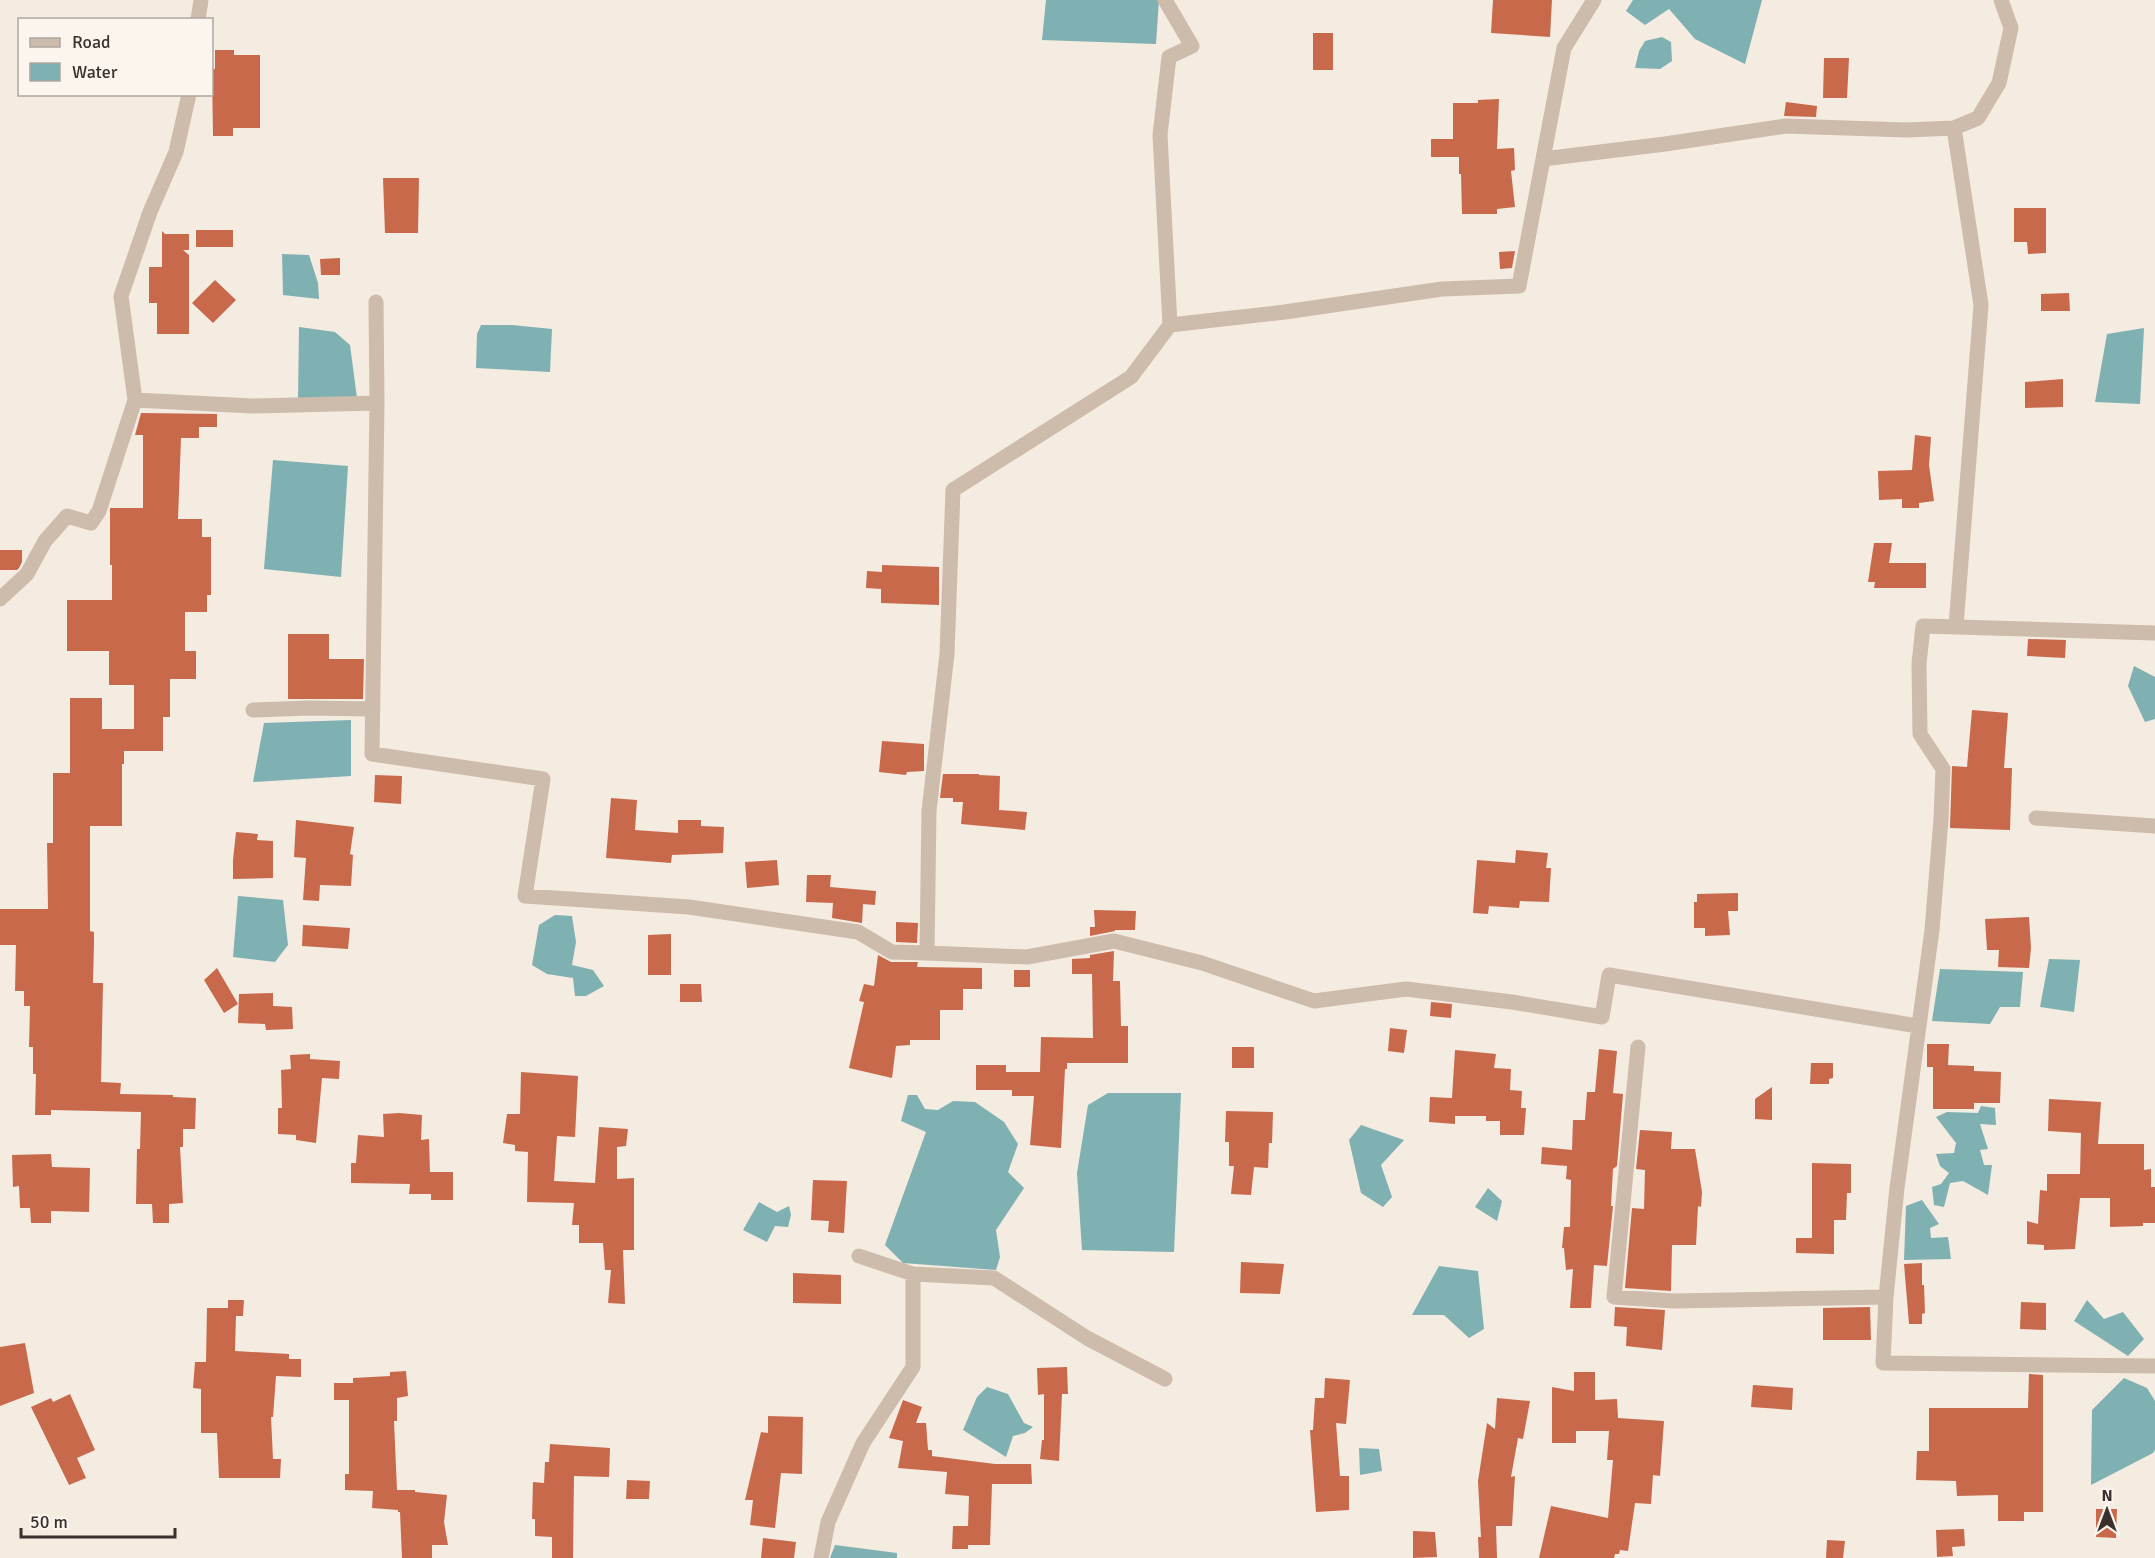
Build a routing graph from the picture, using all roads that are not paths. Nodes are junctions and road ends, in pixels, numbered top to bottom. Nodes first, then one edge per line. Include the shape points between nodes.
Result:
1 (201, 0) edge
2 (1165, 0) edge
3 (1594, 0) edge
4 (2001, 0) edge
5 (198, 18) edge
6 (189, 96) edge
7 (1954, 129) junction
8 (1543, 159) junction
9 (376, 302) dead end
10 (1170, 325) junction
11 (135, 400) junction
12 (377, 403) junction
13 (0, 599) edge
14 (1956, 626) junction
15 (2155, 633) edge
16 (373, 709) junction
17 (253, 710) dead end
18 (2036, 818) dead end
19 (2155, 826) edge
20 (927, 953) junction
21 (1918, 1026) junction
22 (1638, 1047) dead end
23 (859, 1256) dead end
24 (913, 1274) junction
25 (1886, 1297) junction
26 (2155, 1366) edge
27 (1165, 1379) dead end
28 (821, 1558) edge

1 - 5 street
2 - 10 street via 1192,46 1169,57 1160,135
3 - 8 street via 1564,48
4 - 7 street via 2011,28 1999,83 1978,118
6 - 11 street via 176,152 121,296
7 - 8 street via 1786,126
7 - 14 street via 1981,305
8 - 10 street via 1519,286 1442,289
9 - 12 street
10 - 20 street via 1131,377 953,490 946,654 929,811
11 - 12 street via 252,406
11 - 13 street via 99,511 91,523 67,516 45,541 27,574
12 - 16 street
14 - 15 street
14 - 21 street via 1923,626 1919,664 1920,734 1943,769 1932,930
16 - 17 street
16 - 20 street via 372,754 543,779 525,896 689,907 858,932 892,952
18 - 19 street
20 - 21 street via 1028,957 1114,941 1202,963 1314,1001 1406,989 1602,1017 1609,975
21 - 25 street
22 - 25 street via 1614,1297 1674,1301
23 - 24 street
24 - 27 street via 994,1278 1087,1338
24 - 28 street via 913,1367 863,1443 828,1522
25 - 26 street via 1883,1363

